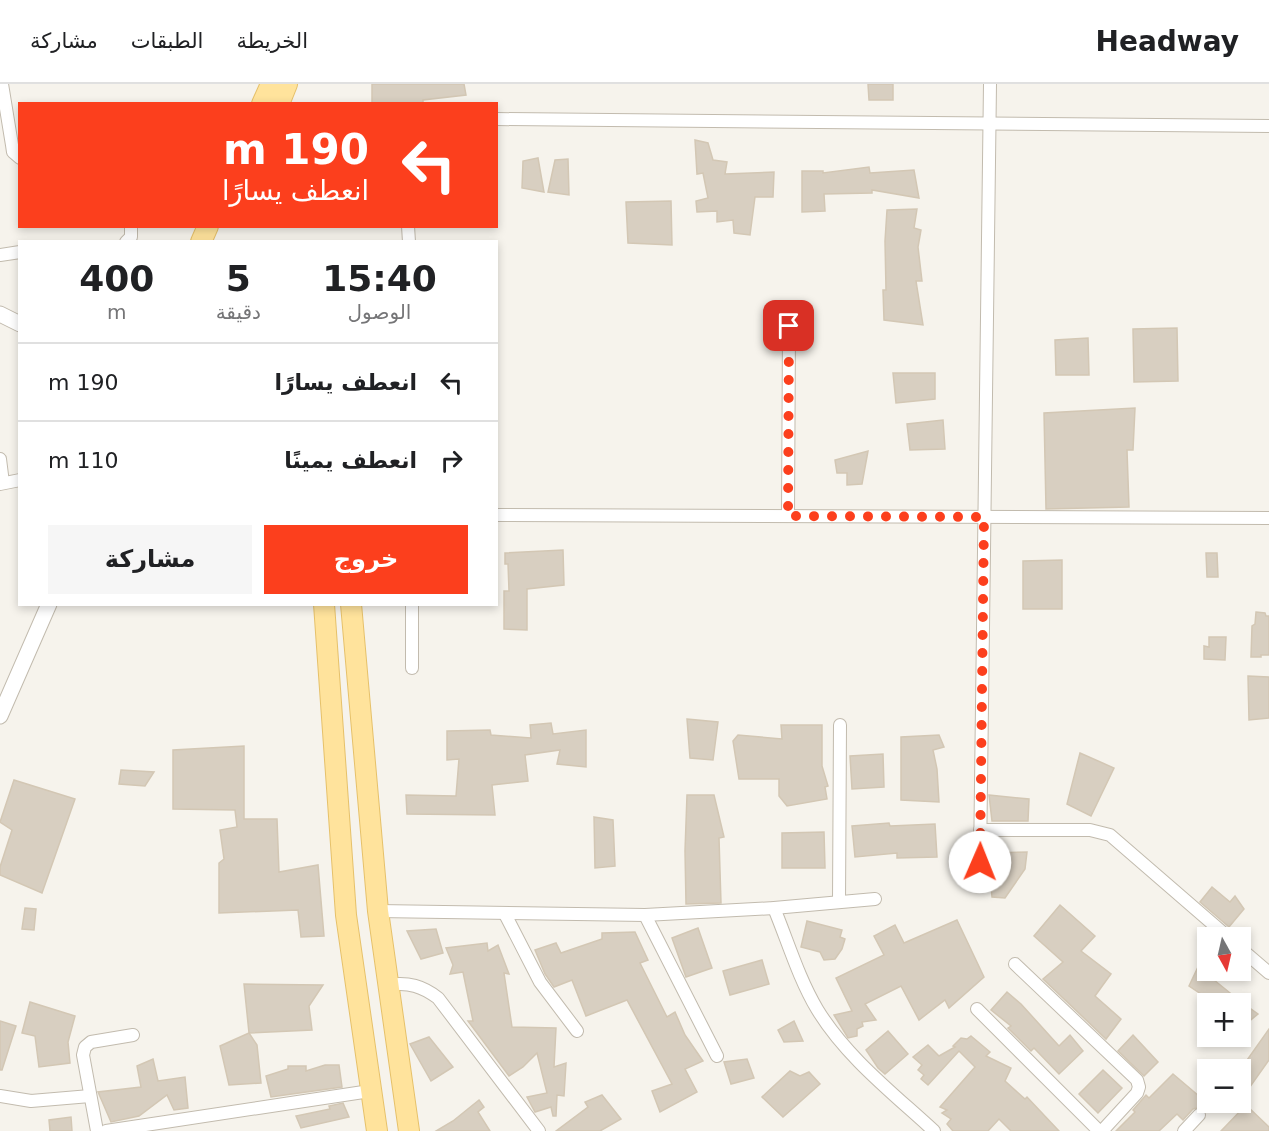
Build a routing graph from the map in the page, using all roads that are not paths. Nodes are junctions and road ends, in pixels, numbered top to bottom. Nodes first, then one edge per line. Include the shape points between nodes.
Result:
1 (3, 84) edge
2 (271, 84) edge
3 (287, 84) edge
4 (990, 84) edge
5 (263, 102) edge
6 (280, 102) edge
7 (498, 119) edge
8 (990, 124) junction
9 (1269, 126) edge
10 (5, 137) edge
11 (18, 156) edge
12 (18, 252) edge
13 (0, 255) edge
14 (0, 314) edge
15 (18, 323) edge
16 (789, 326) dead end
17 (0, 459) edge
18 (18, 480) edge
19 (2, 483) edge
20 (498, 515) edge
21 (788, 516) junction
22 (984, 517) junction
23 (1269, 518) edge
24 (48, 606) edge
25 (324, 606) edge
26 (351, 606) edge
27 (412, 606) edge
28 (412, 668) dead end
29 (0, 716) edge
30 (840, 725) dead end
31 (980, 830) junction
32 (980, 862) dead end
33 (874, 899) dead end
34 (839, 902) junction
35 (774, 908) junction
36 (378, 911) junction
37 (505, 914) junction
38 (645, 915) junction
39 (1217, 927) edge
40 (1251, 957) edge
41 (1015, 964) dead end
42 (1269, 972) edge
43 (388, 985) junction
44 (977, 1010) dead end
45 (577, 1031) dead end
46 (134, 1035) dead end
47 (717, 1056) dead end
48 (370, 1091) junction
49 (0, 1096) edge
50 (90, 1096) junction
51 (1199, 1115) dead end
52 (97, 1131) edge
53 (106, 1131) edge
54 (377, 1131) edge
55 (410, 1131) edge
56 (539, 1131) edge
57 (934, 1131) edge
58 (1100, 1131) edge
59 (1184, 1131) edge

1 - 10 street
2 - 5 main road
3 - 6 main road
4 - 8 street
7 - 8 street
8 - 9 street
8 - 22 street
10 - 11 street
12 - 13 street
14 - 15 street
16 - 21 street
17 - 19 street
18 - 19 street
20 - 21 street
21 - 22 street
22 - 23 street
22 - 31 street
24 - 29 street
25 - 48 main road via 346,915
26 - 36 main road
27 - 28 street
30 - 34 street
31 - 32 street
31 - 39 street via 1090,830 1110,835
33 - 34 street
34 - 35 street
35 - 38 street
35 - 57 street via 806,986 831,1029
36 - 37 street
36 - 43 main road
37 - 38 street
37 - 45 street via 540,982
38 - 47 street
40 - 42 street
41 - 58 street via 1137,1080 1137,1094
43 - 55 main road
43 - 56 street via 415,985 438,998
44 - 58 street
46 - 50 street via 91,1042 85,1047
48 - 53 street
48 - 54 main road
49 - 50 street via 31,1101
50 - 52 street
51 - 59 street

